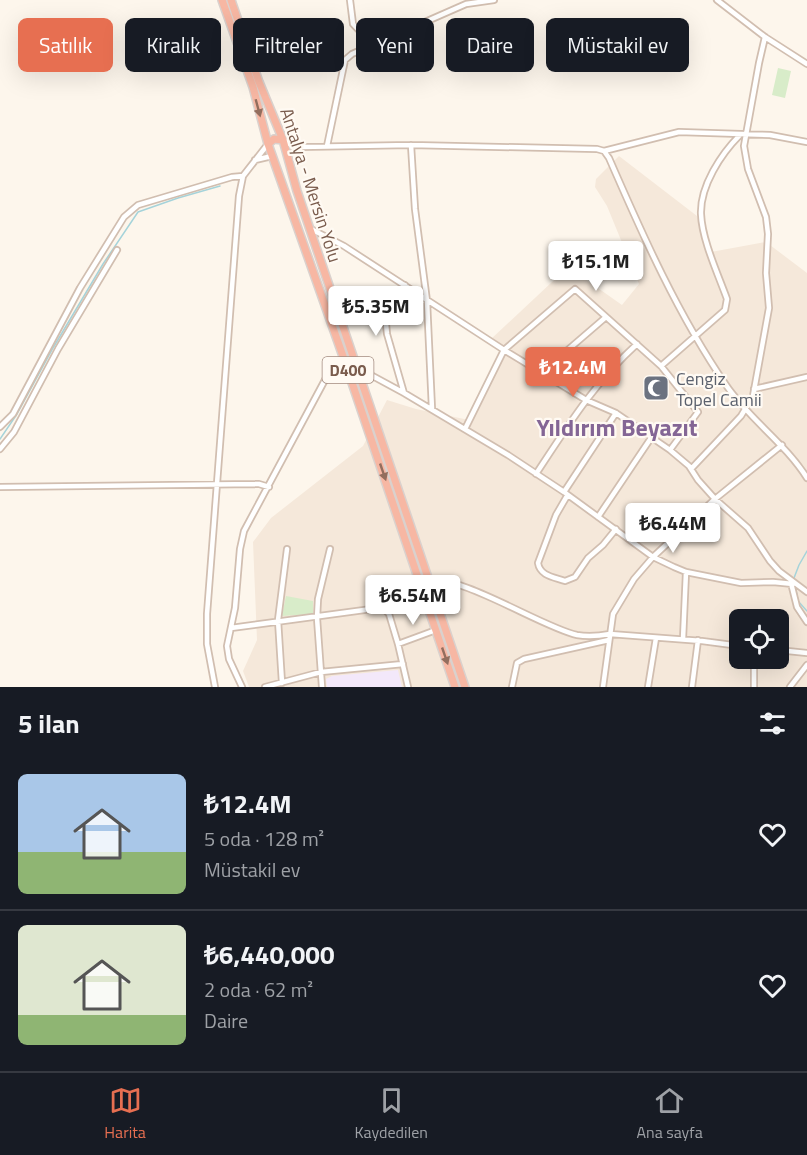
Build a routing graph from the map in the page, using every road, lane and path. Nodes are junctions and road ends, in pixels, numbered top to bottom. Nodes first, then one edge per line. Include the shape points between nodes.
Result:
1 (222, 0) edge
2 (231, 0) edge
3 (350, 0) edge
4 (494, 0) edge
5 (717, 0) edge
6 (434, 18) edge
7 (356, 27) edge
8 (765, 36) junction
9 (356, 52) edge
10 (807, 64) edge
11 (740, 135) junction
12 (746, 136) junction
13 (283, 140) junction
14 (807, 142) edge
15 (268, 144) junction
16 (411, 145) junction
17 (327, 146) junction
18 (300, 147) junction
19 (604, 151) junction
20 (287, 154) junction
21 (272, 156) junction
22 (255, 160) junction
23 (243, 176) junction
24 (309, 228) junction
25 (117, 250) dead end
26 (405, 285) junction
27 (427, 301) junction
28 (606, 317) junction
29 (696, 335) junction
30 (637, 344) junction
31 (504, 350) junction
32 (344, 359) junction
33 (661, 366) junction
34 (356, 367) junction
35 (541, 373) junction
36 (807, 377) edge
37 (754, 389) junction
38 (404, 393) junction
39 (585, 399) junction
40 (747, 408) junction
41 (432, 410) junction
42 (616, 413) junction
43 (0, 427) edge
44 (465, 429) junction
45 (651, 438) junction
46 (782, 445) junction
47 (0, 449) edge
48 (670, 450) junction
49 (691, 469) junction
50 (536, 474) junction
51 (807, 478) edge
52 (217, 485) junction
53 (0, 487) edge
54 (269, 487) junction
55 (566, 494) junction
56 (715, 499) junction
57 (598, 517) junction
58 (616, 529) junction
59 (287, 549) dead end
60 (330, 549) dead end
61 (653, 557) junction
62 (686, 572) junction
63 (429, 582) junction
64 (793, 584) junction
65 (807, 591) edge
66 (317, 618) junction
67 (278, 620) junction
68 (807, 622) edge
69 (231, 628) junction
70 (436, 630) junction
71 (610, 634) junction
72 (656, 638) junction
73 (683, 639) junction
74 (609, 640) junction
75 (698, 640) junction
76 (398, 644) junction
77 (729, 644) edge
78 (789, 651) edge
79 (807, 653) edge
80 (403, 664) junction
81 (807, 665) edge
82 (754, 669) edge
83 (321, 672) junction
84 (282, 682) junction
85 (215, 687) edge
86 (242, 687) edge
87 (265, 687) edge
88 (321, 687) edge
89 (408, 687) edge
90 (455, 687) edge
91 (465, 687) edge
92 (512, 687) edge
93 (603, 687) edge
94 (648, 687) edge
95 (692, 687) edge
96 (754, 687) edge
97 (790, 687) edge

1 -> 15 highway, Antalya - Mersin Yolu / D400 via 253,87
2 - 13 highway, Antalya - Mersin Yolu / D400
3 - 7 street
4 - 6 street via 466,4
5 - 8 street
8 - 10 street
8 - 12 street
9 - 17 street via 345,60
11 - 12 street
11 - 19 street via 679,132
11 - 29 street via 714,171 701,213 727,305
12 - 14 street via 770,135
12 - 37 street via 746,159 768,234 769,308
13 - 15 highway via 274,139
13 - 18 street
13 - 20 highway, Antalya - Mersin Yolu / D400
15 - 21 highway, Antalya - Mersin Yolu / D400
15 - 22 street
16 - 17 street
16 - 19 street
16 - 27 street
17 - 18 street
18 - 20 street
19 - 29 street via 650,252
20 - 21 highway via 280,158
20 - 24 highway, Antalya - Mersin Yolu / D400
21 - 22 street
21 - 32 highway, Antalya - Mersin Yolu / D400
22 - 23 street
23 - 43 street via 131,209 81,288 13,414
23 - 52 street via 238,196
24 - 26 street
24 - 34 highway, Antalya - Mersin Yolu / D400
25 - 47 street via 14,432
26 - 27 street
26 - 38 street via 386,324
27 - 31 street
27 - 41 street
28 - 30 street
28 - 31 street via 575,289
28 - 35 street
29 - 33 street
29 - 40 street via 727,386
30 - 33 street
30 - 39 street
31 - 35 street
31 - 44 street
32 - 54 street via 326,378
32 -> 70 highway, Antalya - Mersin Yolu / D400
33 - 48 street via 698,412
34 - 38 street
34 - 63 highway, Antalya - Mersin Yolu / D400
35 - 39 street
36 - 37 street
37 - 40 street
38 - 41 street
39 - 42 street
39 - 50 street
40 - 46 street
40 - 49 street
41 - 44 street
42 - 45 street
42 - 55 street
44 - 50 street
45 - 48 street
45 - 57 street
46 - 51 street
46 - 56 street
48 - 49 street
49 - 56 street
50 - 55 street
52 - 53 street
52 - 54 street
52 - 85 street via 207,614 207,644
54 - 69 street via 244,531
55 - 57 street
55 - 58 street via 538,563 543,573 565,581 575,577
56 - 61 street
56 - 64 street via 748,528 770,561
57 - 58 street
58 - 61 street
59 - 67 street
60 - 66 street
61 - 62 street
61 - 71 street via 613,614
62 - 64 street via 741,583
62 - 73 street
63 - 71 street via 435,579 464,587 575,635
63 - 91 highway, Antalya - Mersin Yolu / D400
64 - 65 street
64 - 68 street via 797,608
66 - 67 street
66 - 76 street via 379,608 389,614
66 - 83 street
67 - 69 street
67 - 84 street
69 - 86 street via 229,659
70 - 76 street
70 -> 90 highway, Antalya - Mersin Yolu / D400
71 - 72 street
71 - 74 street
72 - 73 street
72 - 94 street
73 - 75 street
74 - 92 street via 524,659 517,663
74 - 93 street
75 - 77 street
75 - 95 street
76 - 80 street
78 - 79 street
80 - 83 street
80 - 89 street
81 - 97 street
82 - 96 street
83 - 84 street
83 - 88 street
84 - 87 street

